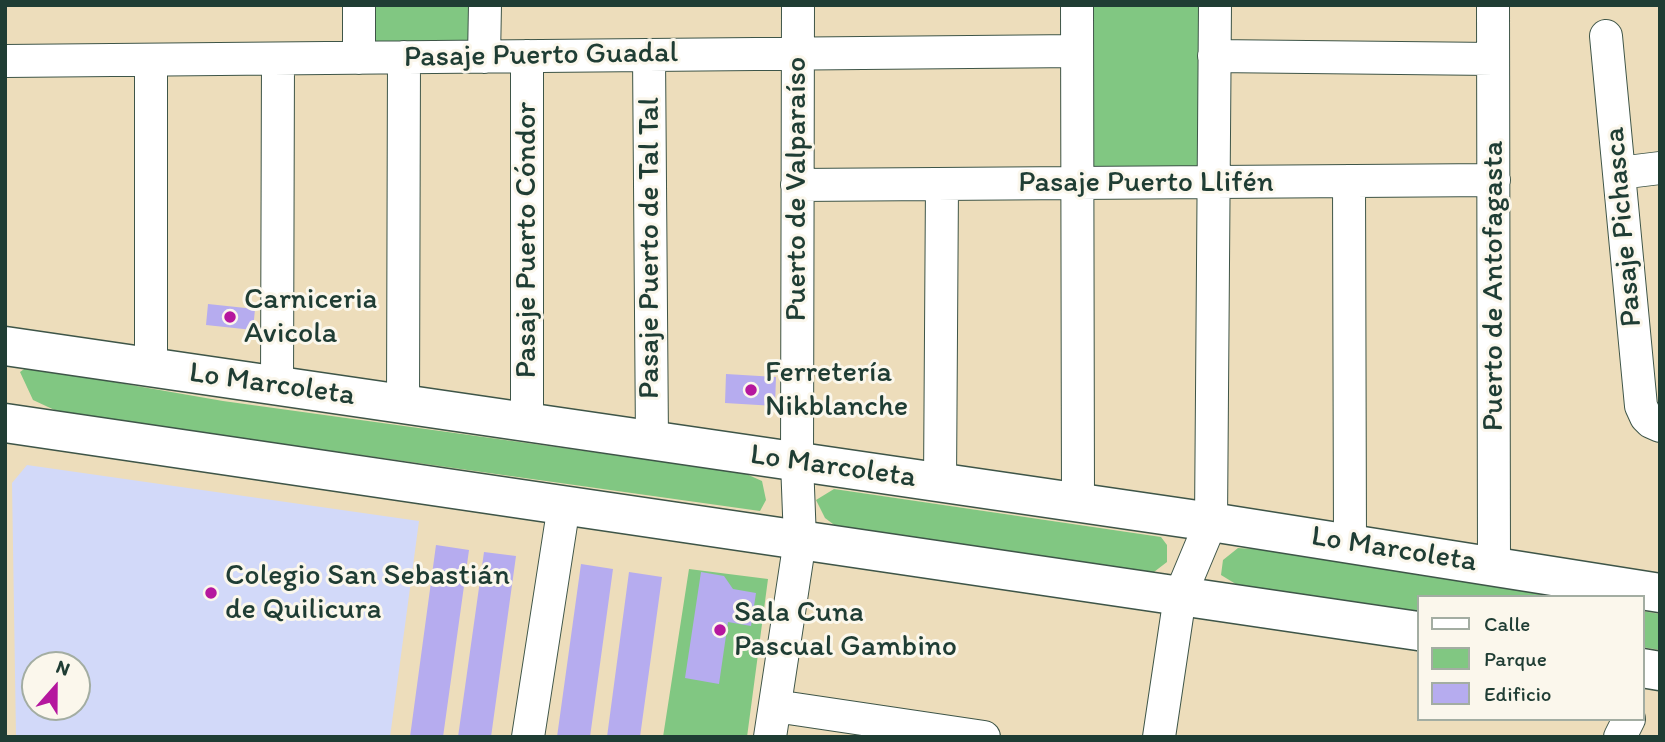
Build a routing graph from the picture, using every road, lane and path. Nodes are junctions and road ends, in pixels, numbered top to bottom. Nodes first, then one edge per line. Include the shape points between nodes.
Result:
1 (359, 5) edge
2 (485, 5) edge
3 (798, 5) edge
4 (1077, 5) edge
5 (1214, 5) edge
6 (1493, 5) edge
7 (1606, 36) dead end
8 (1077, 51) junction
9 (797, 53) junction
10 (649, 55) junction
11 (527, 56) junction
12 (404, 57) junction
13 (484, 57) junction
14 (1214, 57) junction
15 (359, 58) junction
16 (278, 59) junction
17 (1493, 59) junction
18 (151, 60) junction
19 (5, 61) edge
20 (1660, 168) edge
21 (1619, 173) junction
22 (1494, 180) junction
23 (1349, 181) junction
24 (1077, 183) junction
25 (1213, 183) junction
26 (942, 184) junction
27 (797, 185) junction
28 (5, 346) edge
29 (151, 368) junction
30 (277, 386) junction
31 (403, 404) junction
32 (1653, 421) edge
33 (5, 423) edge
34 (527, 423) junction
35 (652, 441) junction
36 (797, 462) junction
37 (940, 483) junction
38 (1078, 503) junction
39 (564, 505) junction
40 (1211, 522) junction
41 (800, 540) junction
42 (1350, 544) junction
43 (1494, 566) junction
44 (1660, 593) edge
45 (1180, 596) junction
46 (1416, 631) edge
47 (1628, 721) edge
48 (773, 722) edge
49 (528, 737) edge
50 (984, 737) edge
51 (1159, 737) edge
52 (1620, 737) edge

1 - 15 street
2 - 13 street
3 - 9 street, Puerto de Valparaíso
4 - 8 street
5 - 14 street
6 - 17 street, Puerto de Antofagasta
7 - 21 street, Pasaje Pichasca
8 - 9 street, Pasaje Puerto Guadal
8 - 24 street
9 - 10 street, Pasaje Puerto Guadal
9 - 27 street, Puerto de Valparaíso
10 - 11 street, Pasaje Puerto Guadal
10 - 35 street, Pasaje Puerto de Tal Tal
11 - 13 street, Pasaje Puerto Guadal
11 - 34 street, Pasaje Puerto Cóndor
12 - 13 street, Pasaje Puerto Guadal
12 - 15 street, Pasaje Puerto Guadal
12 - 31 street
14 - 17 street
14 - 25 street
15 - 16 street, Pasaje Puerto Guadal
16 - 18 street, Pasaje Puerto Guadal
16 - 30 street
17 - 22 street, Puerto de Antofagasta
18 - 19 street, Pasaje Puerto Guadal
18 - 29 street
20 - 21 street
21 - 32 street, Pasaje Pichasca via 1641,406
22 - 23 street, Pasaje Puerto Llifén
22 - 43 street, Puerto de Antofagasta
23 - 25 street, Pasaje Puerto Llifén
23 - 42 street
24 - 25 street, Pasaje Puerto Llifén
24 - 26 street, Pasaje Puerto Llifén
24 - 38 street
25 - 40 street
26 - 27 street, Pasaje Puerto Llifén
26 - 37 street
27 - 36 street, Puerto de Valparaíso
28 - 29 street, Lo Marcoleta
29 - 30 street, Lo Marcoleta
30 - 31 street, Lo Marcoleta
31 - 34 street, Lo Marcoleta
33 - 39 street
34 - 35 street, Lo Marcoleta
35 - 36 street, Lo Marcoleta
36 - 37 street, Lo Marcoleta
36 - 41 street, Puerto de Valparaíso
37 - 38 street, Lo Marcoleta
38 - 40 street, Lo Marcoleta
39 - 41 street
39 - 49 street
40 - 42 street, Lo Marcoleta
40 - 45 street
41 - 45 street
41 - 48 street, Puerto de Valparaíso
42 - 43 street, Lo Marcoleta
43 - 44 street, Lo Marcoleta
45 - 46 street
45 - 51 street
47 - 52 street
48 - 50 street

